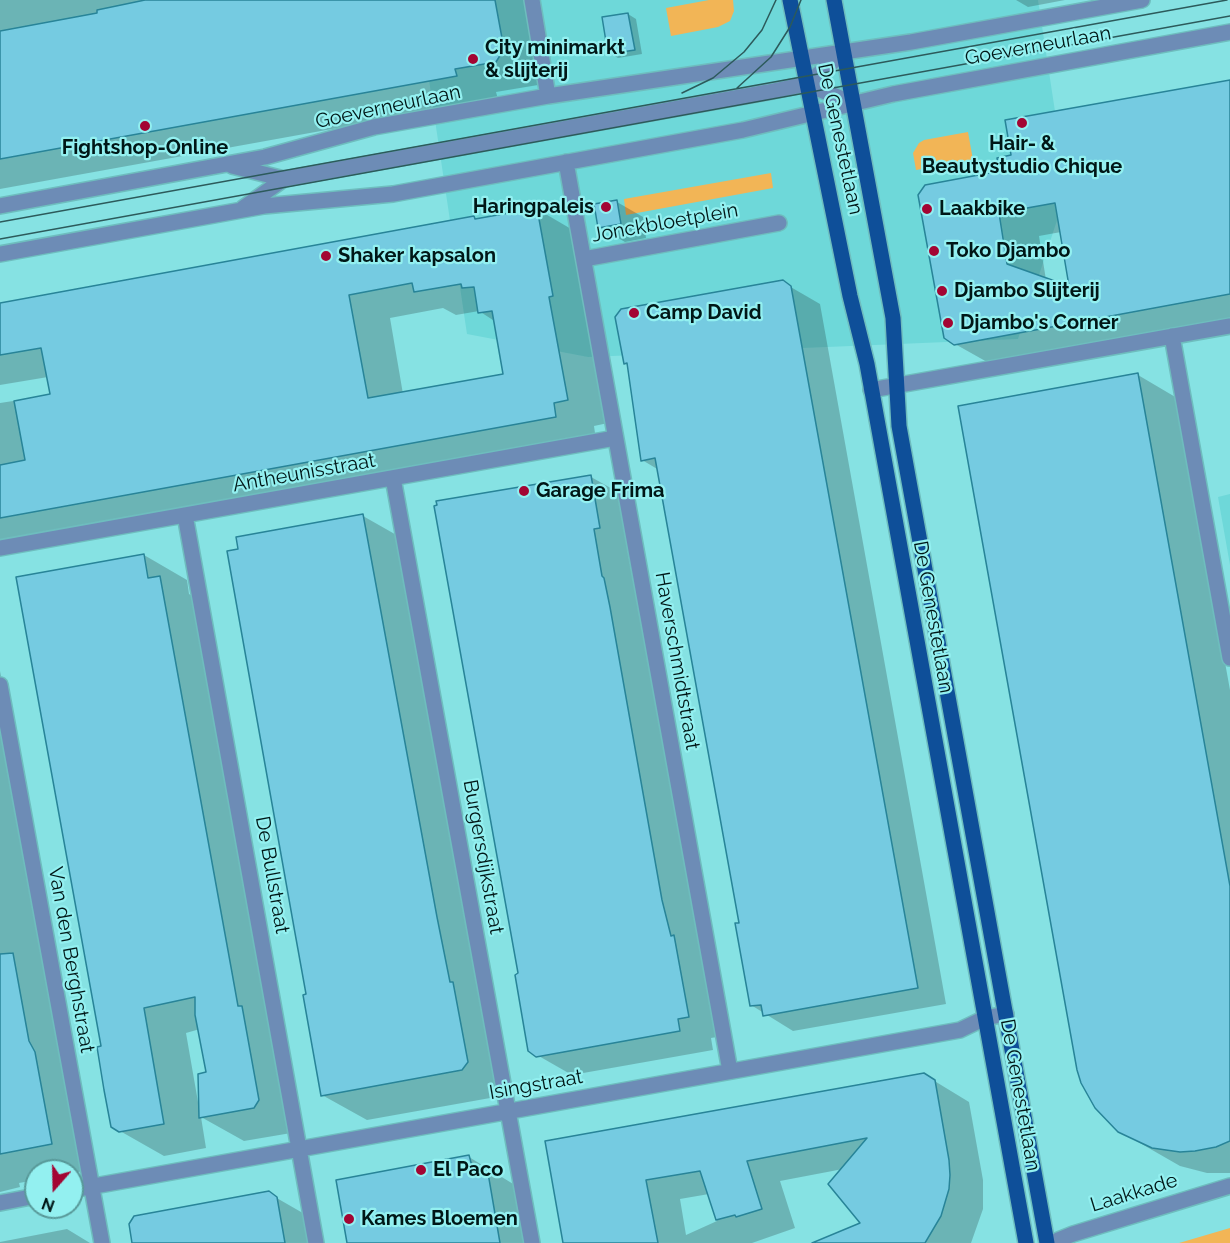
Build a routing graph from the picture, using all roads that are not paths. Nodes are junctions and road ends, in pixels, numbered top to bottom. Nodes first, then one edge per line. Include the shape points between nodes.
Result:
1 (532, 0) edge
2 (790, 0) edge
3 (834, 0) edge
4 (1142, 0) edge
5 (1230, 32) edge
6 (843, 53) junction
7 (802, 59) junction
8 (807, 84) junction
9 (548, 96) junction
10 (854, 104) junction
11 (814, 114) junction
12 (566, 162) junction
13 (227, 164) junction
14 (284, 178) junction
15 (0, 206) edge
16 (240, 210) junction
17 (779, 223) dead end
18 (0, 254) edge
19 (584, 259) junction
20 (1230, 326) edge
21 (1172, 336) junction
22 (898, 385) junction
23 (871, 390) junction
24 (615, 438) junction
25 (393, 478) junction
26 (185, 515) junction
27 (0, 548) edge
28 (1230, 658) edge
29 (0, 685) edge
30 (1006, 1014) junction
31 (985, 1018) junction
32 (730, 1071) junction
33 (508, 1111) junction
34 (299, 1148) junction
35 (1230, 1186) edge
36 (91, 1187) junction
37 (84, 1188) edge
38 (24, 1198) edge
39 (0, 1203) edge
40 (102, 1243) edge
41 (316, 1243) edge
42 (532, 1243) edge
43 (1026, 1243) edge
44 (1049, 1243) edge

1 - 9 street
2 - 7 main road, De Genestetlaan
3 - 6 main road, De Genestetlaan
4 - 6 street, Goeverneurlaan
5 - 10 street, Goeverneurlaan via 932,86
6 - 7 street, Goeverneurlaan
6 - 8 street
6 - 10 main road, De Genestetlaan
7 - 8 main road, De Genestetlaan
7 - 9 street, Goeverneurlaan
8 - 10 street
8 - 11 main road, De Genestetlaan
8 - 14 street, Goeverneurlaan
9 - 13 street, Goeverneurlaan via 374,127
10 - 11 street, Goeverneurlaan
10 - 22 main road, De Genestetlaan via 893,318
11 - 12 street, Goeverneurlaan
11 - 23 main road, De Genestetlaan
12 - 16 street, Goeverneurlaan via 384,195
12 - 19 street, Jonckbloetplein
13 - 14 street, Goeverneurlaan
13 - 15 street, Goeverneurlaan
14 - 16 street, Goeverneurlaan
16 - 18 street, Goeverneurlaan
17 - 19 street, Jonckbloetplein
19 - 24 street, Haverschmidtstraat
20 - 21 street
21 - 22 street
21 - 28 street
22 - 23 street
22 - 30 main road, De Genestetlaan via 899,426
23 - 31 main road, De Genestetlaan
24 - 25 street, Antheunisstraat
24 - 32 street, Haverschmidtstraat
25 - 26 street, Antheunisstraat
25 - 33 street, Burgersdijkstraat
26 - 27 street, Antheunisstraat
26 - 34 street, De Bullstraat
29 - 36 street, Van den Berghstraat
30 - 31 street, Isingstraat
30 - 44 main road, De Genestetlaan
31 - 32 street, Isingstraat via 960,1030
31 - 43 main road, De Genestetlaan
32 - 33 street, Isingstraat
33 - 34 street, Isingstraat
33 - 42 street, Burgersdijkstraat
34 - 36 street, Isingstraat
34 - 41 street, De Bullstraat
35 - 44 street, Laakkade
36 - 37 street, Isingstraat
36 - 40 street, Van den Berghstraat
38 - 39 street

